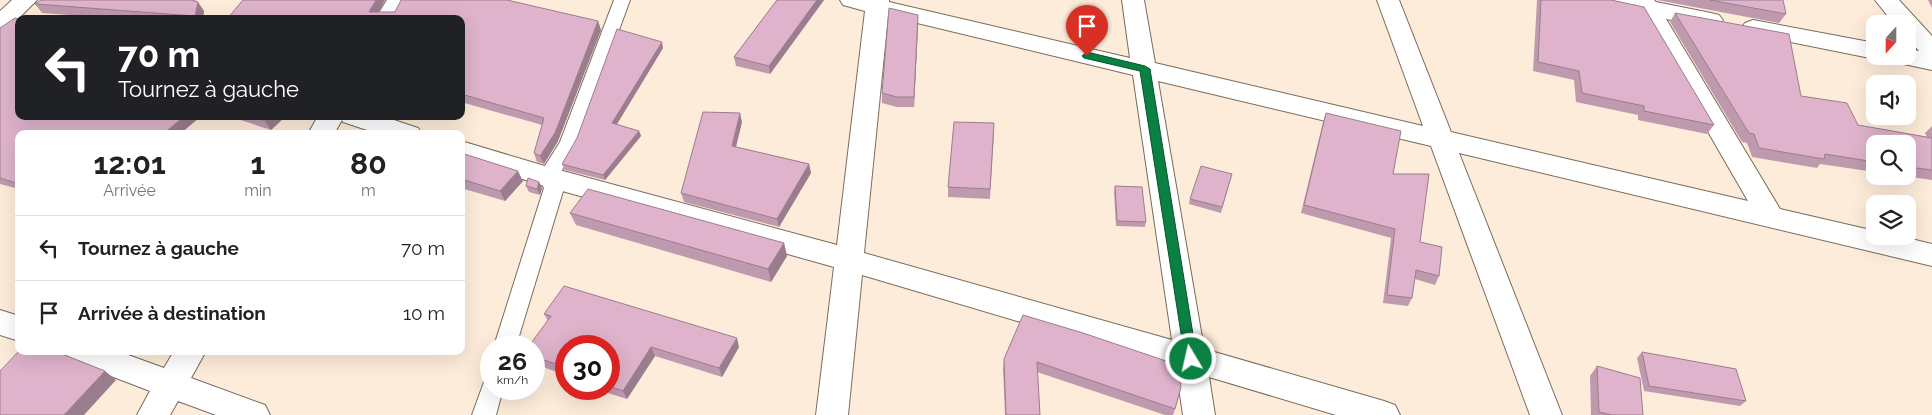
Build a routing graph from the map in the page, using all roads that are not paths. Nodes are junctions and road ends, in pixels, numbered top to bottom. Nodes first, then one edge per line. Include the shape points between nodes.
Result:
1 (26, 0) edge
2 (398, 0) edge
3 (622, 0) edge
4 (851, 0) edge
5 (1132, 0) edge
6 (1388, 0) edge
7 (1604, 0) edge
8 (1886, 0) edge
9 (878, 3) edge
10 (1646, 4) edge
11 (389, 15) edge
12 (1899, 15) edge
13 (7, 18) edge
14 (1916, 34) edge
15 (1866, 49) edge
16 (1932, 51) edge
17 (1916, 59) edge
18 (1932, 62) edge
19 (1145, 69) junction
20 (365, 120) edge
21 (396, 130) edge
22 (1439, 138) junction
23 (465, 151) edge
24 (548, 177) junction
25 (1771, 217) junction
26 (1932, 254) edge
27 (851, 260) junction
28 (0, 322) edge
29 (15, 328) edge
30 (508, 335) edge
31 (91, 355) edge
32 (189, 355) edge
33 (1191, 359) junction
34 (172, 384) junction
35 (489, 400) edge
36 (153, 415) edge
37 (254, 415) edge
38 (484, 415) edge
39 (832, 415) edge
40 (1199, 415) edge
41 (1384, 415) edge
42 (1546, 415) edge

1 - 13 street
2 - 11 street
3 - 24 lane via 569,143
4 - 9 street
5 - 19 street
6 - 22 street
7 - 10 street
8 - 12 street
9 - 19 street
9 - 27 street
10 - 15 street
10 - 25 street
14 - 16 street
17 - 18 street
19 - 22 street
19 - 33 street
20 - 21 street
22 - 25 street
22 - 42 street
23 - 24 street
24 - 27 street
24 - 30 lane via 554,188
25 - 26 street
27 - 33 street
27 - 39 street
28 - 29 street
31 - 34 street
32 - 34 street
33 - 40 street
33 - 41 street
34 - 36 street
34 - 37 street
35 - 38 lane

